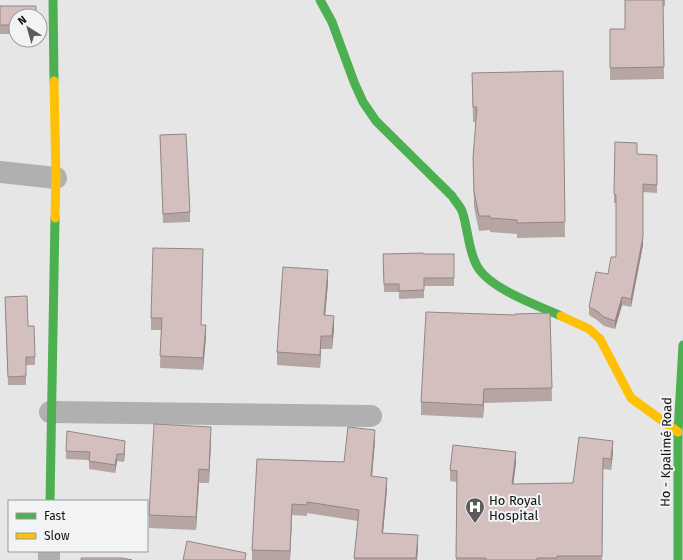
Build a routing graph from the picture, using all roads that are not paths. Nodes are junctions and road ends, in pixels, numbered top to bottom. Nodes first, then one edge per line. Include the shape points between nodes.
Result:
1 (53, 0) edge
2 (320, 0) edge
3 (0, 172) edge
4 (56, 178) junction
5 (683, 345) edge
6 (50, 412) junction
7 (371, 416) dead end
8 (678, 432) junction
9 (50, 500) edge
10 (678, 560) edge

1 - 4 street
2 - 8 street via 332,22 363,102 376,120 452,196 462,210 476,265 486,277 502,289 589,328 600,339 631,398
3 - 4 street
4 - 6 street
5 - 8 street, Ho - Kpalimé Road
6 - 7 street
6 - 9 street
8 - 10 street, Ho - Kpalimé Road

